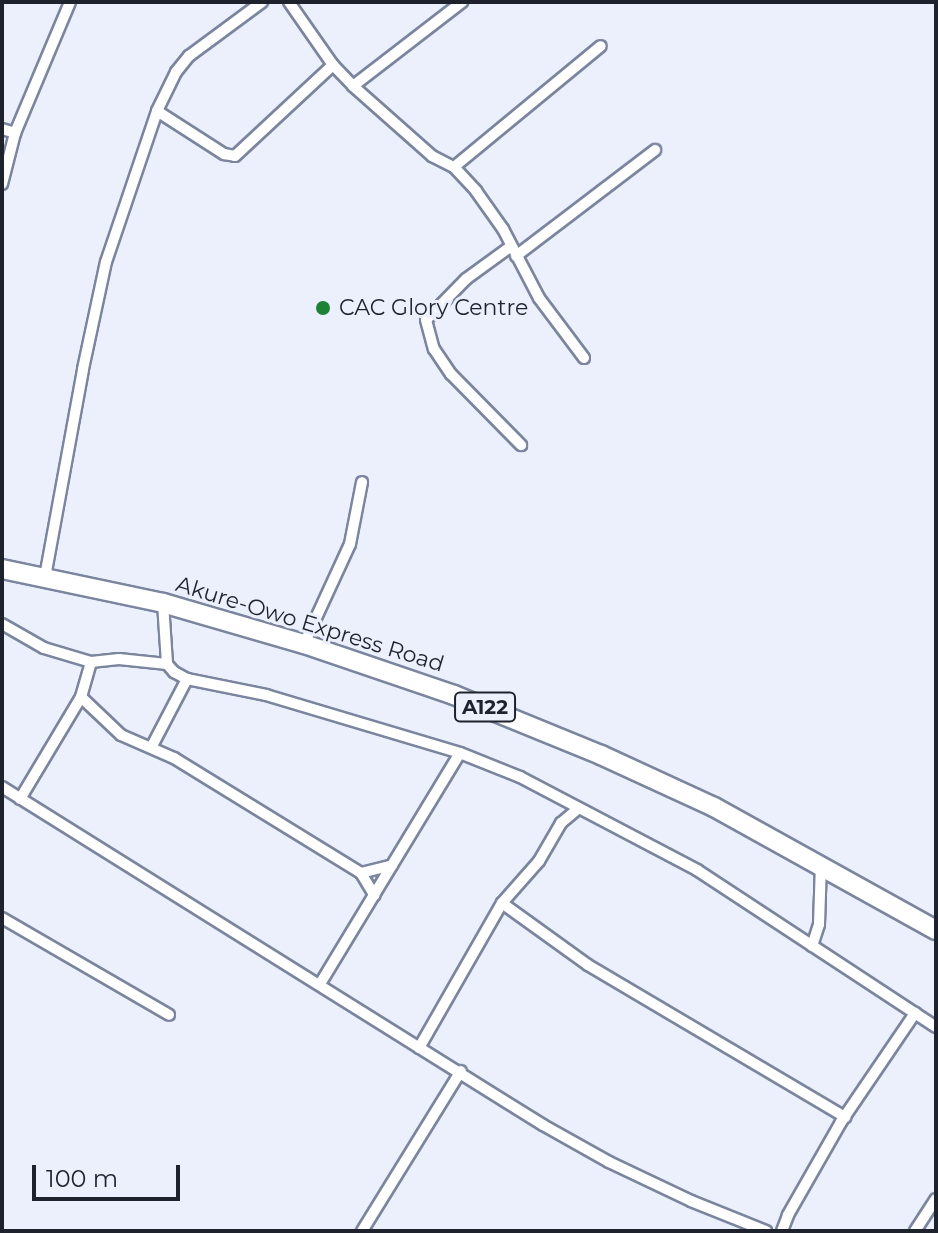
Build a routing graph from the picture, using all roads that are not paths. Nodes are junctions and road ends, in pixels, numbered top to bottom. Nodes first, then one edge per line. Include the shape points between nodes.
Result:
1 (70, 2) edge
2 (262, 2) edge
3 (289, 2) edge
4 (462, 2) edge
5 (601, 46) dead end
6 (333, 65) junction
7 (353, 86) junction
8 (157, 111) junction
9 (2, 129) edge
10 (15, 133) junction
11 (655, 150) dead end
12 (454, 167) junction
13 (2, 184) edge
14 (513, 251) junction
15 (584, 358) dead end
16 (521, 445) dead end
17 (362, 482) dead end
18 (2, 569) edge
19 (45, 577) junction
20 (163, 603) junction
21 (2, 624) edge
22 (304, 644) junction
23 (91, 662) junction
24 (167, 664) junction
25 (187, 679) junction
26 (81, 697) junction
27 (152, 746) junction
28 (460, 753) junction
29 (2, 787) edge
30 (20, 799) junction
31 (579, 808) junction
32 (821, 863) junction
33 (392, 865) junction
34 (361, 873) junction
35 (374, 895) junction
36 (502, 903) junction
37 (2, 918) edge
38 (936, 930) edge
39 (812, 946) junction
40 (320, 984) junction
41 (915, 1013) junction
42 (169, 1015) dead end
43 (936, 1027) edge
44 (419, 1048) junction
45 (461, 1071) junction
46 (845, 1117) junction
47 (936, 1199) edge
48 (362, 1231) edge
49 (766, 1231) edge
50 (782, 1231) edge
51 (915, 1231) edge

1 - 10 street
2 - 8 street via 189,56
3 - 6 street
4 - 7 street
5 - 12 street
6 - 7 street
6 - 8 street via 235,156
7 - 12 street via 432,156
8 - 19 street via 106,262
9 - 10 street
10 - 13 street
11 - 14 street
12 - 14 street via 490,209
14 - 15 street via 539,298
14 - 16 street via 466,279 426,320 434,349 451,374
17 - 22 street via 350,544
18 - 19 highway, Akure-Owo Express Road / A122
19 - 20 highway, Akure-Owo Express Road / A122
20 - 22 highway, Akure-Owo Express Road / A122
20 - 24 street
21 - 23 street via 44,648
22 - 32 highway, Akure-Owo Express Road / A122 via 522,722 714,807
23 - 24 street
23 - 26 street
24 - 25 street
25 - 27 street
25 - 28 street via 266,695
26 - 27 street via 121,735
26 - 30 street
27 - 34 street
28 - 31 street
28 - 33 street
29 - 30 street
30 - 40 street
31 - 36 street via 561,823 539,861
31 - 39 street via 697,870
32 - 38 highway, Akure-Owo Express Road / A122
32 - 39 street via 819,924
33 - 34 street
33 - 35 street
34 - 35 street
35 - 40 street
36 - 44 street
36 - 46 street via 588,965
37 - 42 street
39 - 41 street
40 - 44 street
41 - 43 street
41 - 46 street
44 - 45 street
45 - 48 street
45 - 49 street via 609,1162
46 - 50 street
47 - 51 street

